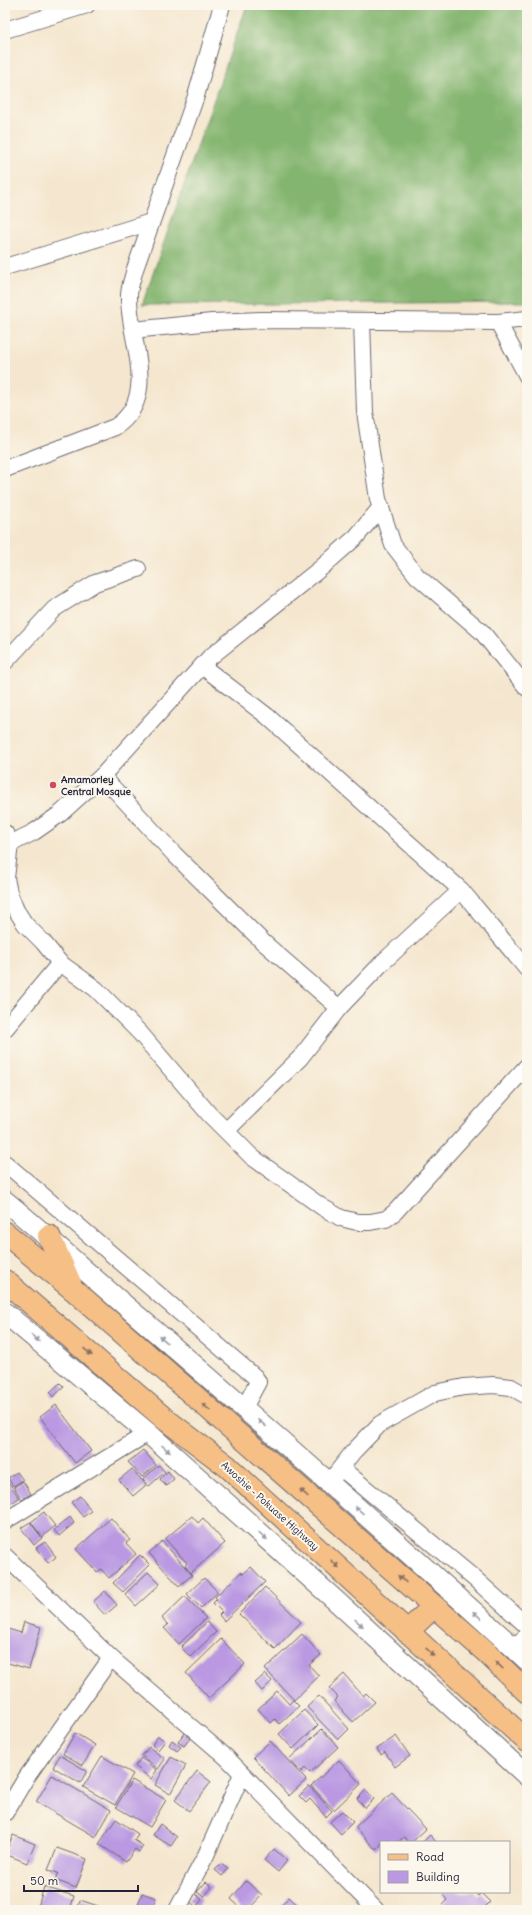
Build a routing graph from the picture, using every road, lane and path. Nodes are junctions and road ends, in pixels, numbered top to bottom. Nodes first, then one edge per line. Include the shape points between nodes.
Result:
1 (88, 5) edge
2 (222, 5) edge
3 (5, 30) edge
4 (152, 222) junction
5 (5, 267) edge
6 (527, 319) edge
7 (362, 321) junction
8 (498, 322) junction
9 (133, 330) junction
10 (527, 376) edge
11 (5, 469) edge
12 (381, 507) junction
13 (138, 569) dead end
14 (5, 662) edge
15 (202, 666) junction
16 (527, 688) edge
17 (102, 776) junction
18 (7, 839) edge
19 (461, 890) junction
20 (60, 963) junction
21 (527, 969) edge
22 (340, 1008) junction
23 (5, 1029) edge
24 (527, 1066) edge
25 (227, 1130) junction
26 (5, 1163) edge
27 (5, 1201) edge
28 (5, 1233) edge
29 (49, 1236) junction
30 (5, 1281) edge
31 (74, 1292) junction
32 (5, 1312) edge
33 (527, 1396) edge
34 (244, 1408) junction
35 (148, 1433) junction
36 (341, 1468) junction
37 (328, 1484) junction
38 (394, 1511) junction
39 (5, 1522) edge
40 (379, 1528) junction
41 (5, 1556) edge
42 (433, 1607) junction
43 (527, 1626) edge
44 (407, 1632) junction
45 (522, 1647) edge
46 (111, 1658) junction
47 (527, 1692) edge
48 (527, 1741) edge
49 (242, 1774) junction
50 (527, 1776) edge
51 (5, 1813) edge
52 (177, 1910) edge
53 (376, 1910) edge

1 - 3 street
2 - 4 street via 196,96
4 - 5 street
4 - 9 street via 128,294
6 - 8 street
7 - 8 street
7 - 9 street via 262,320
7 - 12 street via 365,412
8 - 10 street
9 - 11 street via 140,386 138,400 126,420 108,430
12 - 15 street via 356,537 321,568 236,634
12 - 16 street via 393,545 417,576 482,632
13 - 14 street via 95,583 54,609
15 - 17 street
15 - 19 street via 267,716
17 - 18 street via 60,814 34,832
17 - 22 street via 175,855 263,942
18 - 20 street via 6,878 16,910 25,924
19 - 21 street
19 - 22 street via 382,963
20 - 23 street
20 - 25 street via 96,989 140,1033 209,1114
22 - 25 street via 300,1058
24 - 25 street via 386,1219 357,1222 341,1218 252,1157
26 - 34 street via 255,1377 258,1382
27 - 29 street
28 - 31 main road
29 - 31 main road
34 -> 29 street via 88,1274
30 -> 44 main road, Awoshie - Pokuase Highway via 165,1419 227,1466
42 -> 31 main road
32 -> 35 street
33 - 36 street via 511,1387 493,1385 435,1393 380,1424
37 -> 34 street
35 - 39 street
35 -> 50 street
36 - 37 street
36 - 38 street
40 -> 37 street
38 - 40 street
38 - 43 street
45 -> 40 street
41 - 46 street
42 - 44 main road
47 -> 42 main road via 484,1650
44 -> 48 main road, Awoshie - Pokuase Highway
46 - 49 street
46 - 51 street via 26,1778
49 - 52 street via 206,1855
49 - 53 street

